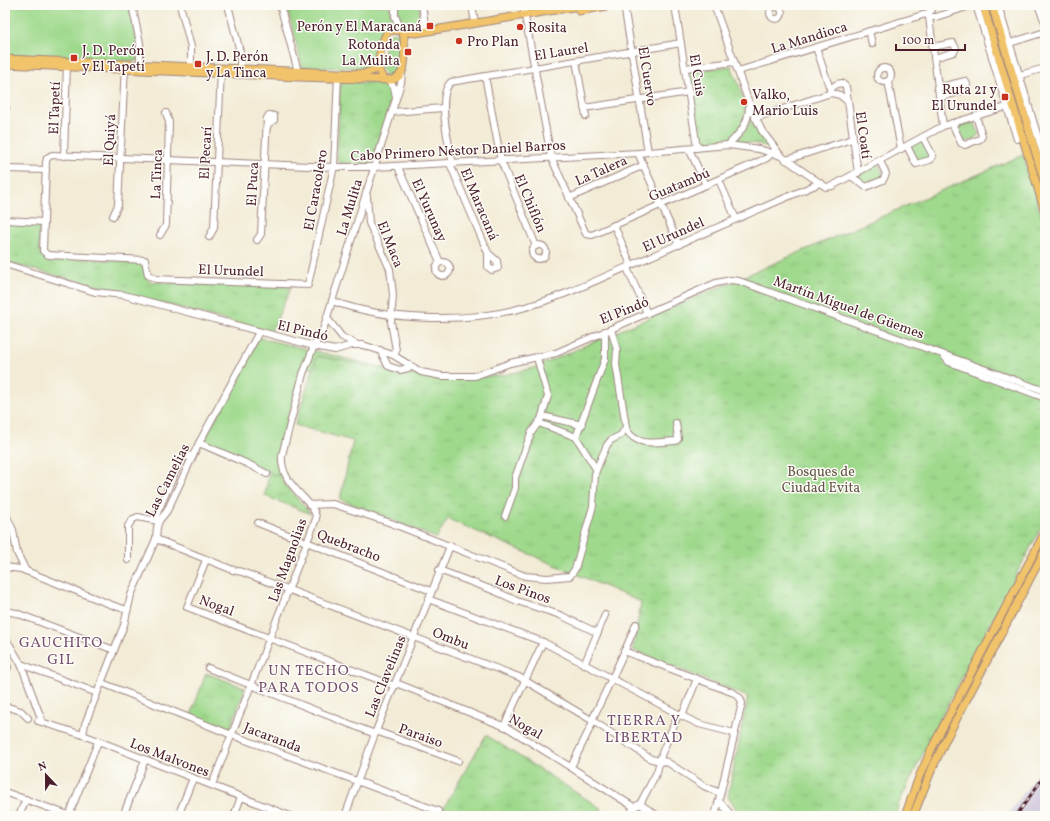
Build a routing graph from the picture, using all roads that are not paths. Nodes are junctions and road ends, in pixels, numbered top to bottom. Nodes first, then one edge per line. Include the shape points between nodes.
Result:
1 (132, 5) edge
2 (180, 5) edge
3 (228, 5) edge
4 (280, 5) edge
5 (395, 5) edge
6 (422, 5) edge
7 (472, 5) edge
8 (523, 5) edge
9 (585, 5) edge
10 (612, 5) edge
11 (624, 5) edge
12 (675, 5) edge
13 (714, 5) edge
14 (974, 5) edge
15 (983, 5) edge
16 (992, 5) edge
17 (998, 5) edge
18 (1038, 5) edge
19 (574, 6) edge
20 (930, 11) edge
21 (396, 16) junction
22 (525, 17) junction
23 (1045, 22) edge
24 (474, 23) junction
25 (389, 31) junction
26 (426, 31) junction
27 (868, 31) junction
28 (402, 32) junction
29 (1045, 32) edge
30 (404, 42) junction
31 (681, 43) junction
32 (1010, 43) junction
33 (872, 44) dead end
34 (816, 47) junction
35 (932, 47) junction
36 (633, 52) junction
37 (934, 58) junction
38 (5, 59) edge
39 (576, 61) junction
40 (734, 62) junction
41 (5, 64) edge
42 (67, 64) junction
43 (124, 67) junction
44 (140, 67) junction
45 (379, 68) junction
46 (535, 68) junction
47 (685, 68) junction
48 (1045, 68) edge
49 (191, 70) junction
50 (221, 71) junction
51 (738, 71) junction
52 (240, 72) junction
53 (402, 74) junction
54 (298, 75) junction
55 (1020, 75) junction
56 (338, 76) junction
57 (485, 76) junction
58 (387, 80) junction
59 (888, 81) dead end
60 (937, 88) junction
61 (830, 91) junction
62 (689, 92) junction
63 (396, 97) junction
64 (939, 98) junction
65 (640, 99) junction
66 (847, 101) junction
67 (749, 103) junction
68 (1006, 107) junction
69 (443, 108) junction
70 (584, 108) junction
71 (392, 112) junction
72 (166, 113) dead end
73 (586, 116) dead end
74 (976, 116) junction
75 (755, 118) junction
76 (952, 124) junction
77 (943, 126) junction
78 (267, 128) dead end
79 (923, 138) junction
80 (852, 139) junction
81 (1017, 139) dead end
82 (728, 146) junction
83 (907, 146) junction
84 (697, 148) junction
85 (689, 149) junction
86 (900, 149) junction
87 (1043, 149) edge
88 (774, 151) junction
89 (648, 152) junction
90 (638, 153) junction
91 (64, 156) junction
92 (552, 157) junction
93 (120, 158) junction
94 (783, 158) junction
95 (1045, 158) edge
96 (168, 160) junction
97 (501, 160) junction
98 (880, 160) junction
99 (217, 162) junction
100 (265, 164) junction
101 (451, 164) junction
102 (644, 164) junction
103 (334, 167) junction
104 (398, 167) junction
105 (374, 168) junction
106 (5, 169) edge
107 (46, 170) junction
108 (858, 172) junction
109 (851, 176) junction
110 (719, 180) junction
111 (820, 183) junction
112 (1045, 184) edge
113 (706, 185) junction
114 (367, 189) junction
115 (569, 198) junction
116 (661, 205) junction
117 (1045, 212) edge
118 (114, 216) dead end
119 (736, 219) junction
120 (5, 220) edge
121 (44, 222) junction
122 (614, 225) junction
123 (160, 235) dead end
124 (210, 237) dead end
125 (257, 240) dead end
126 (679, 245) junction
127 (536, 246) dead end
128 (488, 253) dead end
129 (440, 262) dead end
130 (5, 264) edge
131 (629, 266) junction
132 (746, 282) joint
133 (308, 285) joint
134 (332, 301) junction
135 (647, 313) junction
136 (392, 314) junction
137 (327, 318) junction
138 (608, 330) junction
139 (259, 332) junction
140 (358, 344) junction
141 (314, 346) junction
142 (379, 349) junction
143 (395, 355) junction
144 (943, 355) junction
145 (537, 358) junction
146 (412, 367) junction
147 (1045, 391) edge
148 (1045, 398) edge
149 (540, 420) junction
150 (676, 423) dead end
151 (582, 425) junction
152 (626, 429) junction
153 (576, 437) junction
154 (199, 444) junction
155 (596, 469) junction
156 (267, 474) dead end
157 (309, 505) junction
158 (5, 512) edge
159 (505, 516) dead end
160 (156, 521) junction
161 (258, 523) dead end
162 (1045, 532) edge
163 (156, 539) junction
164 (308, 542) junction
165 (450, 546) junction
166 (1045, 550) edge
167 (128, 560) dead end
168 (206, 560) junction
169 (5, 567) edge
170 (439, 570) junction
171 (26, 571) junction
172 (288, 591) junction
173 (431, 591) junction
174 (428, 599) junction
175 (127, 610) junction
176 (5, 611) edge
177 (605, 615) dead end
178 (636, 624) dead end
179 (598, 633) junction
180 (5, 637) edge
181 (414, 637) junction
182 (271, 638) junction
183 (543, 642) junction
184 (114, 650) junction
185 (624, 651) junction
186 (21, 664) junction
187 (584, 665) junction
188 (208, 668) dead end
189 (611, 679) junction
190 (697, 679) junction
191 (526, 681) junction
192 (102, 682) junction
193 (395, 685) junction
194 (251, 686) junction
195 (97, 693) junction
196 (5, 706) edge
197 (680, 715) junction
198 (28, 718) dead end
199 (593, 721) junction
200 (504, 726) junction
201 (376, 732) junction
202 (734, 733) junction
203 (83, 735) junction
204 (232, 735) junction
205 (98, 742) junction
206 (145, 760) junction
207 (660, 760) junction
208 (458, 761) dead end
209 (571, 767) junction
210 (193, 778) junction
211 (358, 782) junction
212 (212, 785) junction
213 (5, 792) edge
214 (720, 793) junction
215 (241, 797) junction
216 (26, 799) junction
217 (719, 801) junction
218 (637, 806) junction
219 (438, 810) dead end
220 (19, 816) edge
221 (70, 816) edge
222 (123, 816) edge
223 (178, 816) edge
224 (234, 816) edge
225 (290, 816) edge
226 (345, 816) edge
227 (629, 816) edge
228 (658, 816) edge
229 (715, 816) edge
230 (732, 816) edge
231 (905, 816) edge
232 (913, 816) edge

1 - 44 street via 140,43
2 - 49 street via 191,47
3 - 52 street via 239,48
4 - 54 street
5 - 21 street
6 - 26 street
7 - 24 street
8 - 22 street
9 - 19 main road
10 - 22 main road
11 - 36 street, El Cuervo
12 - 31 street, El Cuis
13 - 40 street
14 - 20 street, La Mandioca via 936,17
14 - 68 street
15 - 117 main road
16 - 112 main road
17 - 32 street
18 - 23 street
19 - 22 main road
20 - 27 street, La Mandioca
20 - 35 street
21 - 25 street
21 - 28 street
22 - 24 main road
22 - 30 main road via 418,36
22 - 46 street
24 - 26 main road
25 - 28 main road
25 - 45 main road via 383,39
26 - 28 main road
27 - 33 street
27 - 34 street, La Mandioca
28 - 30 main road
29 - 32 street
30 - 53 main road
31 - 36 street, El Laurel
31 - 47 street, El Cuis
32 - 55 street
34 - 51 street, La Mandioca
34 - 61 street
35 - 37 street
35 - 37 street via 953,43 956,48 954,52
36 - 39 street, El Laurel
36 - 65 street, El Cuervo
37 - 60 street
38 - 42 main road
39 - 46 street, El Laurel
39 - 70 street
40 - 47 street
40 - 51 street
41 - 42 main road
42 - 43 main road
42 - 91 street, El Tapetí
43 - 44 main road
43 - 93 street, El Quiyá
44 - 49 main road
45 - 56 main road via 364,74
45 - 58 main road via 381,75
46 - 57 street, El Laurel
46 - 92 street
47 - 62 street, El Cuis
48 - 55 street
49 - 50 main road
50 - 52 main road
50 - 99 street, El Pecarí
51 - 67 street
52 - 54 main road
53 - 58 main road via 395,79
53 - 63 street, La Mulita
54 - 56 main road
55 - 87 street
56 - 58 main road
56 - 103 street, El Caracolero
57 - 69 street, El Laurel via 451,82
57 - 97 street, El Chiflón
58 - 63 street via 392,85
59 - 86 street
60 - 64 street
60 - 64 street via 960,81 967,84 965,90
61 - 66 street, El Coatí
61 - 66 street, El Coatí via 839,83 844,85
61 - 75 street
62 - 65 street
62 - 84 street, El Cuis
63 - 71 street, La Mulita
64 - 77 street
65 - 70 street
65 - 89 street, El Cuervo
66 - 80 street, El Coatí
67 - 75 street
67 - 82 street via 747,122
68 - 74 street, El Urundel
68 - 81 street
69 - 71 street
69 - 101 street, El Maracaná
70 - 73 street
71 - 105 street, La Mulita
72 - 96 street, La Tinca via 169,122
74 - 76 street, El Urundel
74 - 76 street via 981,138 965,145
75 - 88 street
76 - 77 street, El Urundel
77 - 79 street, El Urundel
78 - 100 street, El Puca
79 - 83 street, El Urundel
79 - 83 street via 933,156 930,160 916,164
80 - 94 street
80 - 108 street, El Coatí
82 - 84 street, Cabo Primero Néstor Daniel Barros
82 - 88 street, Cabo Primero Néstor Daniel Barros
83 - 86 street, El Urundel
84 - 85 street, Cabo Primero Néstor Daniel Barros
85 - 89 street, Cabo Primero Néstor Daniel Barros
85 - 113 street
86 - 98 street, El Urundel
87 - 95 street
88 - 94 street
88 - 110 street, Guatambú via 767,158
89 - 90 street, Cabo Primero Néstor Daniel Barros
90 - 92 street, Cabo Primero Néstor Daniel Barros
90 - 102 street
91 - 93 street, Cabo Primero Néstor Daniel Barros
91 - 107 street, Cabo Primero Néstor Daniel Barros via 52,155 47,158
92 - 97 street, Cabo Primero Néstor Daniel Barros
92 - 115 street
93 - 96 street, Cabo Primero Néstor Daniel Barros
93 - 118 street, El Quiyá via 118,205
94 - 111 street
96 - 99 street, Cabo Primero Néstor Daniel Barros
96 - 123 street, La Tinca via 166,225
97 - 101 street, Cabo Primero Néstor Daniel Barros
97 - 127 street, El Chiflón
98 - 108 street, El Urundel
98 - 109 street via 886,174 883,180 866,188
99 - 100 street, Cabo Primero Néstor Daniel Barros
99 - 124 street, El Pecarí via 214,228
100 - 103 street, Cabo Primero Néstor Daniel Barros
100 - 125 street, El Puca via 261,234
101 - 104 street, Cabo Primero Néstor Daniel Barros
101 - 128 street, El Maracaná
102 - 115 street, La Talera
102 - 116 street
103 - 105 street, Cabo Primero Néstor Daniel Barros
103 - 133 street, El Caracolero
104 - 105 street, Cabo Primero Néstor Daniel Barros
104 - 129 street, El Yurunay
105 - 114 street, La Mulita
106 - 107 street
107 - 121 street
108 - 109 street, El Urundel
109 - 111 street, El Urundel via 829,187
110 - 113 street, Guatambú
110 - 119 street
111 - 119 street, El Urundel
113 - 116 street, Guatambú
114 - 134 street, La Mulita
114 - 136 street, El Maca via 369,223 390,270
115 - 122 street, Guatambú via 588,235
116 - 122 street, Guatambú
116 - 126 street
119 - 126 street, El Urundel
120 - 121 street
121 - 133 street, El Urundel via 43,249 48,255 145,260 148,275 153,279
122 - 131 street
126 - 131 street, El Urundel
130 - 139 street, El Pindó via 80,288 124,295
131 - 135 street
131 - 136 street, El Urundel via 550,298 507,311 445,317
132 - 135 street, El Pindó via 731,280 716,283
132 - 144 street, Martín Miguel de Güemes
134 - 136 street, El Urundel
134 - 137 street, Las Magnolias
135 - 138 street, El Pindó
136 - 143 street, El Maca
137 - 140 street via 342,337
137 - 141 street, Las Magnolias
138 - 145 street, El Pindó via 556,353
138 - 151 street via 605,359
138 - 152 street via 617,350 616,364
139 - 141 street, El Pindó
139 - 154 street, Las Camelias
140 - 141 street, El Pindó via 335,350
140 - 142 street, El Pindó
141 - 157 street, Las Magnolias via 291,416 282,460 287,478
142 - 143 street, El Pindó
142 - 146 street via 388,366 400,370
143 - 146 street, El Pindó
144 - 147 street, Martín Miguel de Güemes
144 - 148 street, Martín Miguel de Güemes via 949,362
145 - 146 street, El Pindó via 510,363 467,377 437,376 417,371
145 - 149 street via 548,393
149 - 151 street
149 - 153 street
149 - 159 street via 531,433
150 - 152 street via 676,441 641,442 632,439
151 - 153 street
152 - 155 street via 607,445
153 - 155 street
154 - 156 street
154 - 160 street, Las Camelias via 167,511
155 - 165 street via 593,506 575,569 570,576 525,576
157 - 164 street, Las Magnolias via 316,516
157 - 165 street via 333,504
158 - 171 street via 17,553
160 - 163 street, Las Camelias
160 - 167 street via 138,517 132,519 128,526
161 - 164 street, Quebracho
162 - 231 main road via 934,744
163 - 168 street, Ombu
163 - 175 street, Las Camelias
164 - 172 street, Las Magnolias
164 - 173 street, Quebracho
165 - 170 street, Las Clavelinas
166 - 232 main road via 930,770
168 - 172 street, Ombu
168 - 182 street, Nogal via 187,607
169 - 171 street
170 - 173 street, Las Clavelinas
170 - 179 street, Los Pinos via 560,615
171 - 175 street
172 - 181 street, Ombu
172 - 182 street, Las Magnolias
173 - 174 street, Las Clavelinas
174 - 181 street, Las Clavelinas
174 - 183 street
175 - 184 street, Las Camelias
176 - 184 street
177 - 179 street
178 - 185 street
179 - 187 street
180 - 186 street
181 - 191 street, Ombu
181 - 193 street, Las Clavelinas
182 - 193 street, Nogal
182 - 194 street, Las Magnolias
183 - 187 street
183 - 191 street
184 - 192 street, Las Camelias
185 - 189 street
185 - 190 street
186 - 195 street
186 - 203 street, Los Malvones via 40,721
187 - 189 street
188 - 194 street, Paraiso
189 - 197 street
189 - 199 street
190 - 197 street
190 - 202 street via 734,693 740,698 742,703
191 - 199 street, Ombu
191 - 200 street
192 - 195 street, Las Camelias
192 - 204 street, Jacaranda
193 - 200 street, Nogal
193 - 201 street, Las Clavelinas
194 - 201 street, Paraiso
194 - 204 street, Las Magnolias
195 - 203 street, Las Camelias
196 - 198 street via 21,711
197 - 202 street via 700,724
197 - 207 street
199 - 207 street, Ombu via 651,759
199 - 209 street
200 - 209 street, Nogal
201 - 208 street, Paraiso
201 - 211 street, Las Clavelinas
202 - 214 street
203 - 205 street, Los Malvones
204 - 211 street, Jacaranda
204 - 212 street, Las Magnolias
205 - 206 street, Los Malvones
205 - 221 street
206 - 210 street, Los Malvones
206 - 222 street
207 - 214 street, Ombu via 712,791
207 - 218 street via 657,772
209 - 218 street, Nogal
210 - 212 street, Los Malvones
210 - 223 street
211 - 219 street, Jacaranda
211 - 226 street, Las Clavelinas
212 - 215 street, Los Malvones
213 - 216 street
214 - 217 street
215 - 224 street
215 - 225 street, Los Malvones
216 - 220 street
216 - 221 street
217 - 229 street
217 - 230 street
218 - 227 street
218 - 228 street, Nogal

